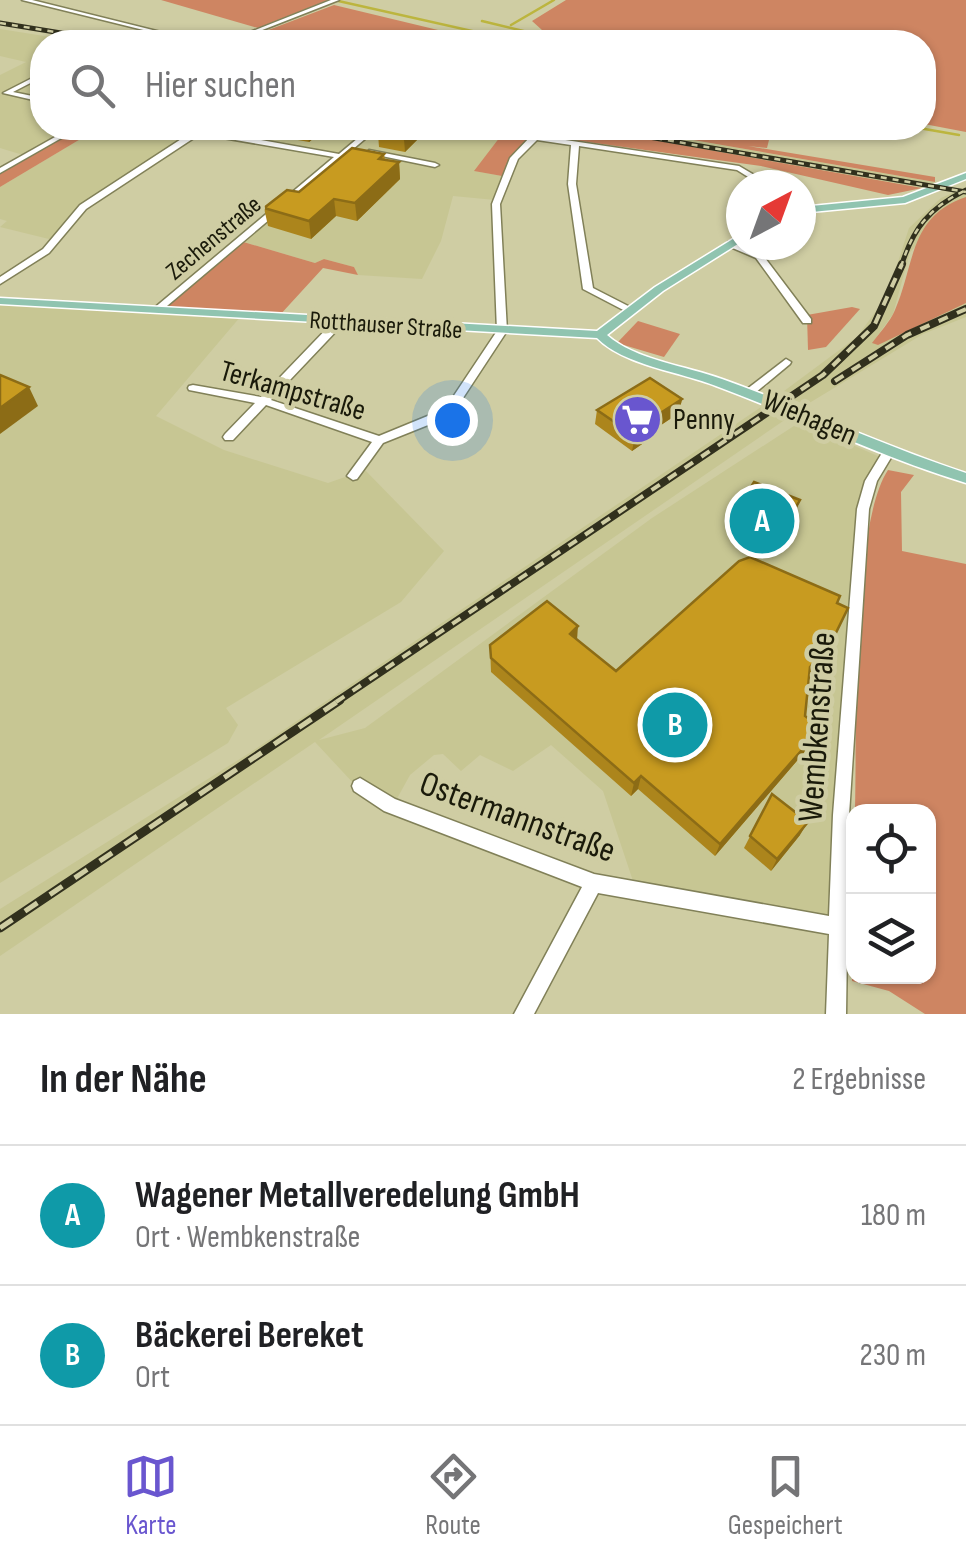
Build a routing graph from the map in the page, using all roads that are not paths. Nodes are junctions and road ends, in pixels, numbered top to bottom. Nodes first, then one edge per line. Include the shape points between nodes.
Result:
1 (26, 0) edge
2 (334, 1) edge
3 (149, 30) edge
4 (259, 30) edge
5 (30, 82) edge
6 (30, 98) edge
7 (54, 140) edge
8 (186, 140) edge
9 (250, 140) edge
10 (360, 140) edge
11 (533, 140) edge
12 (556, 140) edge
13 (576, 143) junction
14 (350, 148) junction
15 (339, 156) junction
16 (435, 164) dead end
17 (742, 170) edge
18 (0, 171) edge
19 (966, 176) edge
20 (816, 208) edge
21 (726, 247) edge
22 (762, 260) edge
23 (0, 282) edge
24 (0, 301) edge
25 (158, 309) junction
26 (631, 311) junction
27 (340, 321) junction
28 (807, 321) dead end
29 (502, 331) junction
30 (600, 335) junction
31 (786, 362) dead end
32 (193, 388) dead end
33 (751, 392) junction
34 (264, 402) junction
35 (229, 437) dead end
36 (379, 440) junction
37 (889, 452) junction
38 (353, 476) dead end
39 (966, 478) edge
40 (360, 786) dead end
41 (594, 883) junction
42 (836, 926) junction
43 (524, 1014) edge
44 (836, 1014) edge

1 - 3 street
2 - 4 street
5 - 6 street via 6,93
7 - 18 street
8 - 23 street via 83,207 46,251
9 - 15 street
10 - 14 street, Zechenstraße
11 - 29 street via 514,158 496,204
12 - 13 street
13 - 17 street
13 - 26 street via 572,184 588,289
14 - 15 street, Zechenstraße
14 - 16 street
15 - 25 street, Zechenstraße
19 - 20 main road via 916,198
21 - 26 main road
22 - 28 street
24 - 25 main road, Rotthauser Straße
25 - 27 main road, Rotthauser Straße
26 - 30 main road
27 - 29 main road, Rotthauser Straße
27 - 34 street
29 - 30 main road, Rotthauser Straße
29 - 36 street via 439,416
30 - 33 main road, Wiehagen via 622,352
31 - 33 street
32 - 34 street, Terkampstraße
33 - 37 main road, Wiehagen
34 - 35 street
34 - 36 street, Terkampstraße
36 - 38 street
37 - 39 main road, Wiehagen
37 - 42 street, Wembkenstraße via 863,509
40 - 41 street, Ostermannstraße via 390,804
41 - 42 street, Ostermannstraße
41 - 43 street
42 - 44 street, Wembkenstraße

